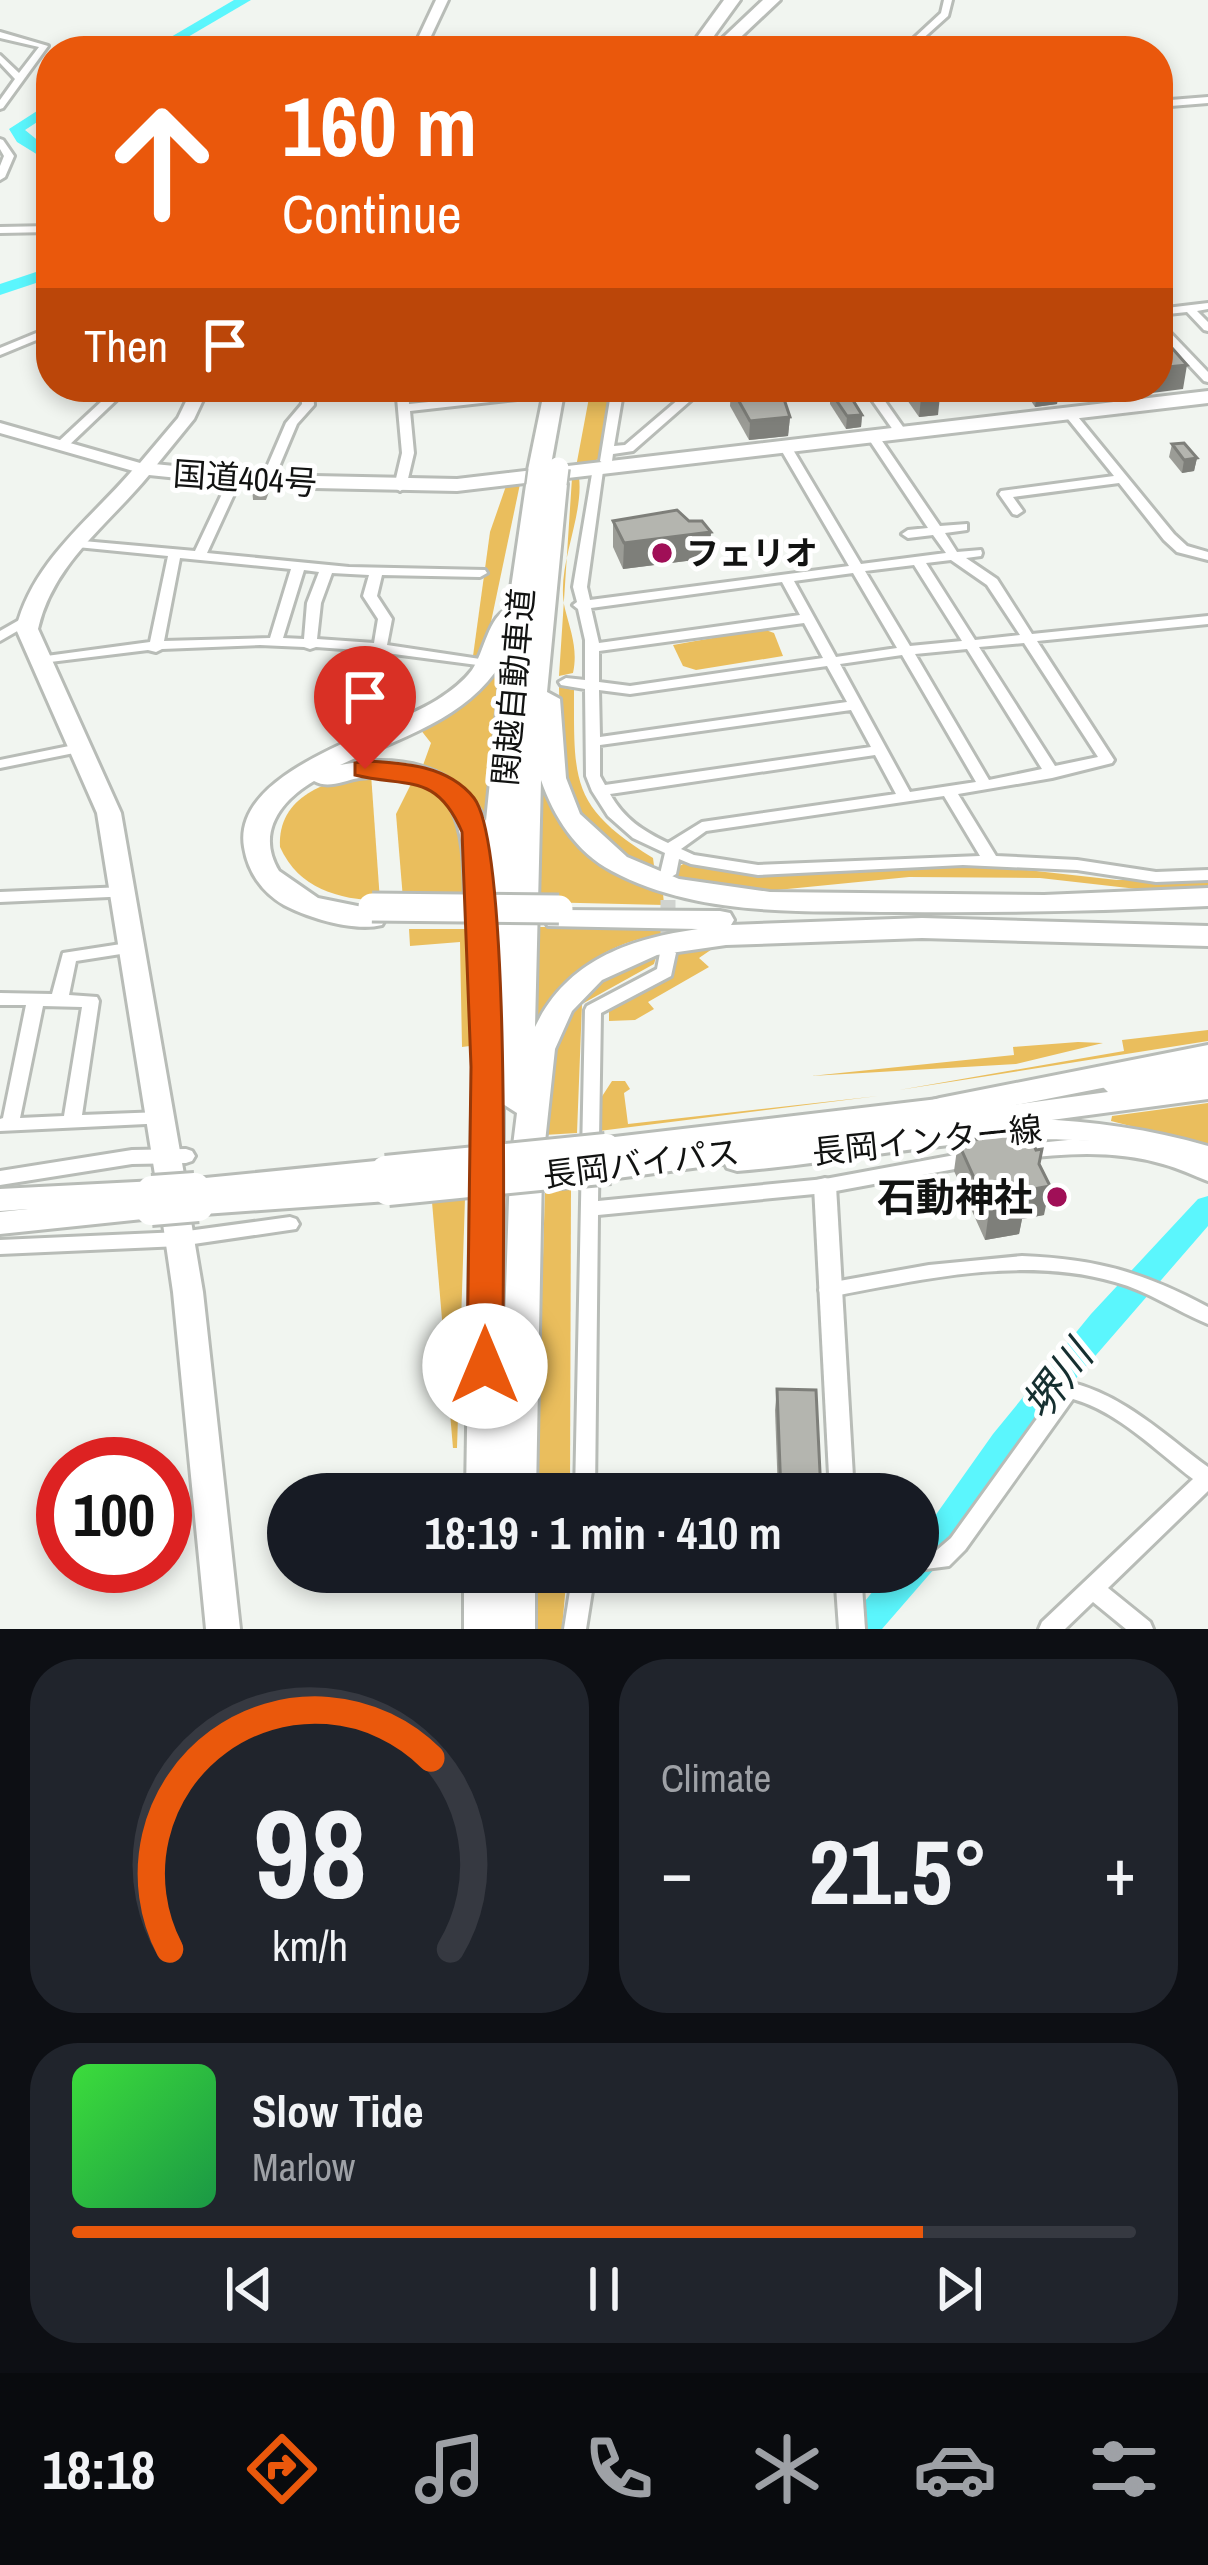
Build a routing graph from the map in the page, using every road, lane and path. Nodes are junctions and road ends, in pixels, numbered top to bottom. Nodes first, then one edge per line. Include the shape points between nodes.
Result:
1 (442, 0) edge
2 (722, 0) edge
3 (732, 0) edge
4 (746, 0) edge
5 (772, 0) edge
6 (948, 0) edge
7 (0, 35) edge
8 (425, 36) edge
9 (701, 36) edge
10 (704, 36) edge
11 (723, 36) edge
12 (730, 36) edge
13 (921, 36) edge
14 (36, 44) edge
15 (36, 57) edge
16 (0, 58) edge
17 (20, 79) junction
18 (1208, 100) edge
19 (1173, 103) edge
20 (0, 106) edge
21 (0, 142) edge
22 (4, 156) edge
23 (0, 177) edge
24 (0, 230) edge
25 (36, 230) edge
26 (1208, 306) edge
27 (1189, 308) junction
28 (1173, 310) edge
29 (1208, 328) edge
30 (36, 336) edge
31 (1173, 342) edge
32 (0, 352) edge
33 (1208, 353) edge
34 (1186, 356) junction
35 (1208, 379) edge
36 (1208, 398) edge
37 (108, 402) edge
38 (194, 402) edge
39 (308, 402) edge
40 (403, 402) edge
41 (434, 402) edge
42 (554, 402) edge
43 (570, 402) edge
44 (615, 402) edge
45 (682, 402) edge
46 (880, 402) edge
47 (1118, 402) edge
48 (1170, 402) edge
49 (1173, 402) edge
50 (1123, 407) junction
51 (404, 408) junction
52 (1070, 414) junction
53 (2, 432) edge
54 (902, 434) junction
55 (874, 438) junction
56 (62, 445) junction
57 (786, 448) junction
58 (603, 464) junction
59 (144, 469) junction
60 (548, 477) junction
61 (1121, 478) junction
62 (236, 479) junction
63 (267, 481) junction
64 (400, 488) junction
65 (1017, 512) dead end
66 (550, 526) junction
67 (963, 527) dead end
68 (937, 530) junction
69 (908, 535) dead end
70 (77, 543) junction
71 (175, 552) junction
72 (976, 553) dead end
73 (200, 554) junction
74 (953, 556) junction
75 (1208, 556) edge
76 (918, 561) junction
77 (299, 564) junction
78 (327, 568) junction
79 (856, 568) junction
80 (376, 572) junction
81 (480, 573) dead end
82 (786, 578) junction
83 (580, 605) junction
84 (807, 618) junction
85 (14, 619) edge
86 (1208, 620) edge
87 (0, 637) edge
88 (1032, 641) junction
89 (275, 643) junction
90 (310, 645) junction
91 (970, 646) junction
92 (156, 648) junction
93 (592, 648) junction
94 (380, 649) junction
95 (904, 651) junction
96 (39, 661) junction
97 (832, 661) junction
98 (480, 663) dead end
99 (566, 682) dead end
100 (591, 687) junction
101 (854, 705) junction
102 (592, 742) junction
103 (79, 748) junction
104 (880, 750) junction
105 (0, 764) edge
106 (1052, 773) junction
107 (985, 785) junction
108 (949, 790) junction
109 (599, 791) junction
110 (905, 796) junction
111 (671, 853) junction
112 (991, 861) junction
113 (668, 874) tunnel mouth
114 (1208, 875) edge
115 (125, 892) junction
116 (0, 897) edge
117 (1208, 897) edge
118 (372, 912) junction
119 (1208, 912) edge
120 (920, 916) junction
121 (1048, 916) junction
122 (1208, 922) edge
123 (1208, 935) edge
124 (134, 947) junction
125 (668, 953) dead end
126 (60, 997) junction
127 (36, 998) junction
128 (0, 1000) edge
129 (1208, 1057) edge
130 (486, 1067) junction
131 (1208, 1070) edge
132 (1208, 1089) edge
133 (940, 1109) junction
134 (161, 1118) junction
135 (72, 1122) junction
136 (5, 1125) edge
137 (177, 1156) junction
138 (1208, 1157) edge
139 (608, 1158) junction
140 (641, 1164) junction
141 (1208, 1174) edge
142 (0, 1178) edge
143 (825, 1186) junction
144 (0, 1200) edge
145 (151, 1201) junction
146 (589, 1209) junction
147 (0, 1223) edge
148 (290, 1224) dead end
149 (180, 1239) junction
150 (0, 1247) edge
151 (828, 1290) junction
152 (1208, 1316) edge
153 (484, 1473) edge
154 (517, 1473) edge
155 (518, 1473) edge
156 (585, 1473) edge
157 (841, 1473) edge
158 (1208, 1478) edge
159 (939, 1559) edge
160 (1092, 1588) junction
161 (483, 1593) edge
162 (516, 1593) edge
163 (581, 1593) edge
164 (849, 1593) edge
165 (223, 1629) edge
166 (483, 1629) edge
167 (516, 1629) edge
168 (575, 1629) edge
169 (852, 1629) edge
170 (1050, 1629) edge
171 (1142, 1629) edge

1 - 8 main road
2 - 9 highway
3 - 10 highway
4 - 11 highway
5 - 12 highway
6 - 13 street via 945,14
7 - 14 street
15 - 17 street
16 - 17 street
17 - 20 street
18 - 19 street
21 - 22 street
22 - 23 street
24 - 25 street
26 - 27 street
27 - 28 street
27 - 29 street
30 - 32 street
31 - 34 street
33 - 34 street
34 - 35 street
36 - 49 main road, 国道404号
37 - 56 street
38 - 59 main road
39 - 63 street
40 - 51 street
41 - 51 street
42 - 60 highway, 関越自動車道
43 - 60 highway, 関越自動車道
44 - 58 street
45 - 58 street
46 - 54 street
47 - 50 street
48 - 50 main road, 国道404号
50 - 52 main road, 国道404号
51 - 64 street via 408,453
52 - 54 main road, 国道404号
52 - 61 street
53 - 56 main road
54 - 55 main road, 国道404号
55 - 57 main road, 国道404号
55 - 68 street
56 - 59 main road
57 - 58 main road, 国道404号
57 - 79 street
58 - 64 main road, 国道404号
58 - 83 street
59 - 62 main road, 国道404号
59 - 70 main road, 国道404号
60 - 66 highway, 関越自動車道
60 - 118 highway via 505,627 482,674 431,717 299,776 261,814 255,848 276,886 311,906
60 - 130 highway, 関越自動車道 via 509,718
61 - 65 street via 1005,494
61 - 75 street via 1176,544
62 - 63 main road, 国道404号
62 - 73 street
63 - 64 main road, 国道404号
66 - 120 highway via 551,762 562,806 588,842 634,872 696,892
66 - 154 highway, 関越自動車道 via 522,859
67 - 68 street
68 - 69 street
68 - 74 street
70 - 71 street
70 - 85 main road, 国道404号
71 - 73 street
71 - 92 street
72 - 74 street
73 - 77 street
74 - 76 street
74 - 88 street via 992,582
76 - 79 street
76 - 91 street
77 - 78 street
77 - 89 street
78 - 80 street
78 - 90 street
79 - 82 street
79 - 95 street
80 - 81 street
80 - 94 street via 370,596 385,620
82 - 83 street
82 - 84 street
83 - 93 street
84 - 93 street
84 - 97 street
85 - 87 street
85 - 96 main road
86 - 88 street
88 - 91 street
88 - 106 street via 1109,757
89 - 90 street
89 - 92 street
90 - 94 street
91 - 95 street
91 - 106 street
92 - 96 street
93 - 100 street
94 - 98 street
95 - 97 street
95 - 107 street
96 - 103 main road
97 - 100 street via 630,690
97 - 101 street
99 - 100 street
100 - 102 street
101 - 102 street
101 - 104 street
102 - 109 street
103 - 105 street
103 - 115 main road via 109,813
104 - 109 street
104 - 110 street
106 - 107 street
107 - 108 street
108 - 110 street
108 - 112 street
109 - 111 street via 623,824
110 - 111 street via 702,827 679,838
111 - 112 street via 781,871
111 - 113 street
112 - 114 street
115 - 116 street
115 - 124 main road
117 - 121 highway
118 - 120 highway
118 - 130 highway via 287,876 272,848 275,819 296,794 350,771 395,769 435,780 463,802 476,832
119 - 121 highway
120 - 121 highway
120 - 155 highway via 667,942 604,965 560,1006 540,1049 526,1170
121 - 122 highway
121 - 123 highway
124 - 126 street via 69,957
124 - 134 main road
125 - 146 street via 665,972 593,1010
126 - 127 street
126 - 135 street via 91,1001
127 - 128 street
127 - 136 street
129 - 133 highway
130 - 153 highway, 関越自動車道
131 - 133 main road, 長岡バイパス
132 - 140 main road, 長岡バイパス
133 - 139 main road, 長岡バイパス
134 - 135 street
134 - 137 main road
135 - 136 street
137 - 142 street
137 - 149 main road
138 - 140 main road, 長岡インター線 via 1134,1133 1052,1126
139 - 140 main road, 長岡バイパス
139 - 145 main road, 長岡バイパス, bridge
141 - 143 street via 1150,1150 1094,1145
143 - 146 street
143 - 151 street
144 - 145 main road, 長岡バイパス
145 - 147 main road, 長岡バイパス
146 - 156 street
148 - 149 street
149 - 150 street
149 - 165 main road
151 - 152 street via 990,1262 1062,1262 1156,1285
151 - 157 street
158 - 159 street via 1083,1391 1069,1390
158 - 160 street
160 - 170 street
160 - 171 street
161 - 166 highway
162 - 167 highway
163 - 168 street
164 - 169 street

